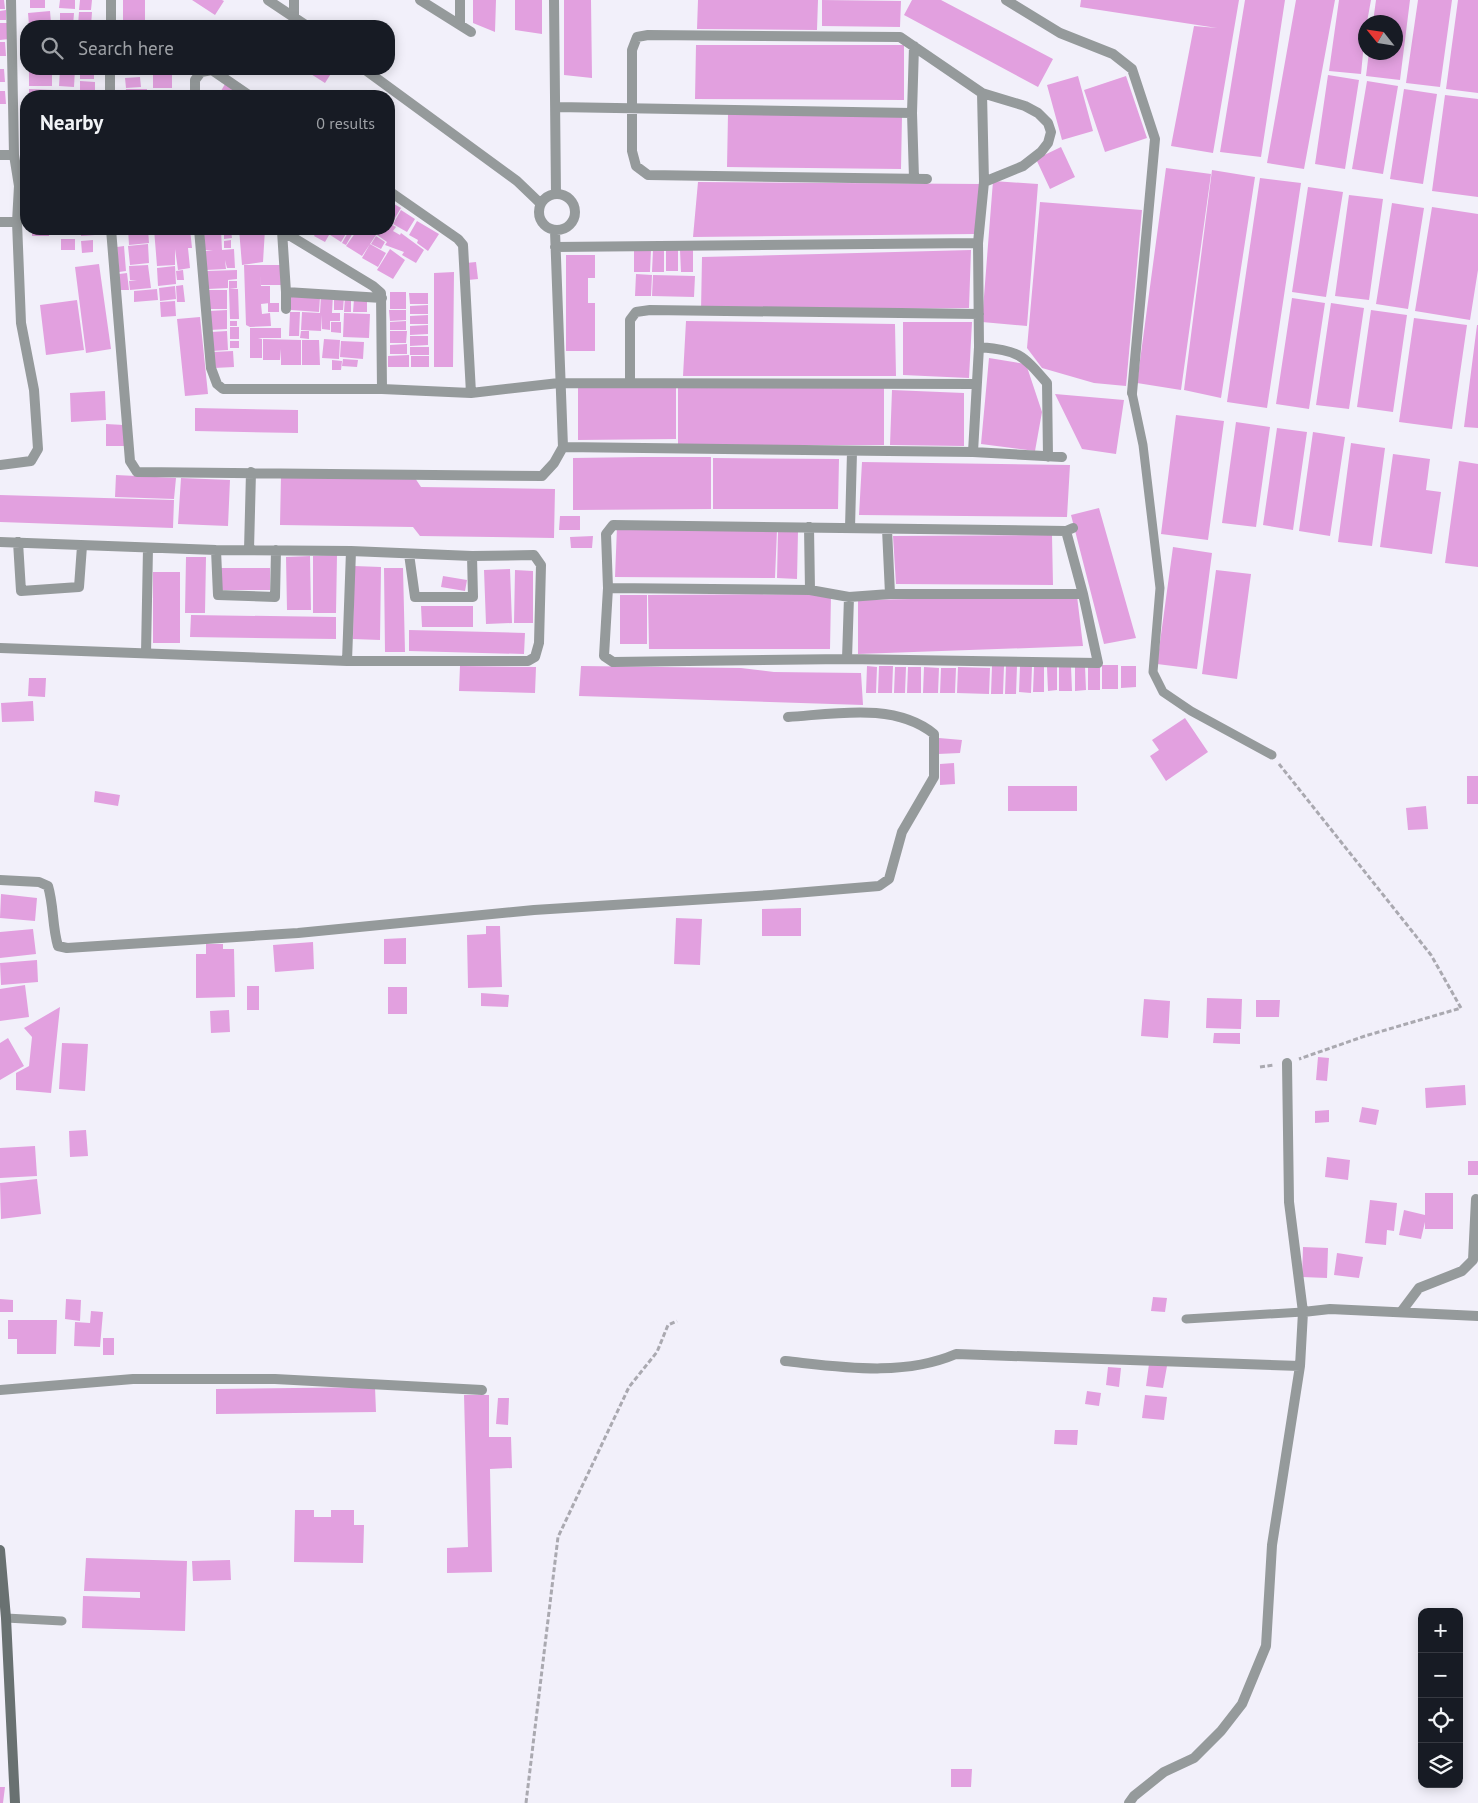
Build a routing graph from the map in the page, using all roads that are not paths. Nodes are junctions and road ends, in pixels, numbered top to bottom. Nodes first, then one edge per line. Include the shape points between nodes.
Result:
1 (11, 0) edge
2 (111, 0) edge
3 (268, 0) edge
4 (294, 0) edge
5 (420, 0) edge
6 (460, 0) edge
7 (554, 0) edge
8 (1006, 0) edge
9 (294, 17) junction
10 (111, 20) edge
11 (298, 20) edge
12 (460, 24) junction
13 (471, 32) dead end
14 (914, 46) junction
15 (110, 75) edge
16 (199, 75) edge
17 (219, 75) edge
18 (372, 75) edge
19 (110, 90) edge
20 (195, 90) edge
21 (241, 90) edge
22 (393, 90) edge
23 (395, 92) edge
24 (982, 93) junction
25 (556, 107) junction
26 (632, 110) junction
27 (912, 113) junction
28 (14, 154) junction
29 (0, 155) edge
30 (20, 178) edge
31 (914, 178) junction
32 (927, 178) dead end
33 (984, 182) junction
34 (556, 194) junction
35 (395, 195) edge
36 (20, 200) edge
37 (541, 204) junction
38 (0, 222) edge
39 (17, 222) junction
40 (555, 231) junction
41 (111, 235) edge
42 (200, 235) edge
43 (280, 235) edge
44 (288, 235) edge
45 (978, 243) junction
46 (556, 247) junction
47 (286, 292) junction
48 (382, 298) junction
49 (286, 309) dead end
50 (979, 314) junction
51 (978, 347) junction
52 (559, 383) junction
53 (630, 383) junction
54 (976, 384) junction
55 (382, 390) junction
56 (1132, 392) joint
57 (471, 393) junction
58 (563, 447) junction
59 (852, 452) junction
60 (973, 452) junction
61 (1048, 457) junction
62 (1062, 457) dead end
63 (0, 465) edge
64 (251, 472) junction
65 (809, 527) junction
66 (850, 528) junction
67 (887, 529) junction
68 (0, 542) edge
69 (18, 542) junction
70 (82, 546) junction
71 (148, 548) junction
72 (216, 550) junction
73 (249, 550) junction
74 (276, 550) junction
75 (351, 551) junction
76 (409, 554) junction
77 (472, 556) junction
78 (608, 588) junction
79 (810, 590) junction
80 (890, 594) junction
81 (1083, 594) junction
82 (848, 597) junction
83 (0, 648) edge
84 (146, 653) junction
85 (847, 659) junction
86 (346, 660) junction
87 (788, 717) dead end
88 (1272, 755) road end
89 (0, 880) edge
90 (1287, 1063) road end
91 (1476, 1199) dead end
92 (1303, 1312) junction
93 (1401, 1312) junction
94 (1478, 1316) edge
95 (1186, 1319) dead end
96 (785, 1362) dead end
97 (1300, 1366) junction
98 (0, 1390) edge
99 (482, 1390) dead end
100 (0, 1550) edge
101 (6, 1618) junction
102 (62, 1621) dead end
103 (16, 1803) edge
104 (1128, 1803) edge

1 - 28 street
2 - 10 street
3 - 9 street
4 - 9 street
5 - 12 street
6 - 12 street
7 - 25 street
8 - 56 street via 1060,33 1113,54 1132,69 1146,111 1155,139
9 - 11 street
12 - 13 street
14 - 24 street
14 - 26 street via 900,37 887,36 637,37 632,50
14 - 27 street
15 - 19 street
16 - 20 street
17 - 21 street
18 - 22 street
23 - 37 street via 517,181
24 - 33 street
24 - 33 street via 1038,113 1048,123 1051,132 1041,152 1023,166
25 - 26 street
25 - 34 street
26 - 27 street
26 - 31 street via 632,151 636,166 648,175
27 - 31 street
28 - 29 street
28 - 30 street
31 - 32 street
33 - 45 street
34 - 37 street
34 - 40 street via 568,197 576,213 572,224
35 - 57 street via 462,245
36 - 39 street
37 - 40 street via 541,221
38 - 39 street
39 - 63 street via 21,323 34,390 38,449 31,461
40 - 46 street
41 - 64 street via 130,461 137,472
42 - 55 street via 211,368 223,389
43 - 47 street
44 - 48 street via 378,289
45 - 46 street
45 - 50 street
46 - 52 street
47 - 48 street
47 - 49 street
48 - 55 street
50 - 51 street
50 - 53 street via 636,312 630,320
51 - 54 street
51 - 61 street via 1011,350 1024,357 1047,383
52 - 53 street
52 - 57 street
52 - 58 street
53 - 54 street
54 - 60 street
55 - 57 street
56 - 88 lane via 1143,445 1160,588 1153,672 1163,692
58 - 59 street
58 - 64 street via 542,476
59 - 60 street
59 - 66 street
60 - 61 street
61 - 62 street
64 - 73 street
65 - 66 street
65 - 78 street via 613,525 606,534
65 - 79 street
66 - 67 street
67 - 80 street
67 - 81 street via 1070,529
68 - 69 street
69 - 70 street
69 - 70 street via 22,591 79,587
70 - 71 street
71 - 72 street
71 - 84 street
72 - 73 street
72 - 74 street via 218,596 274,597
73 - 74 street
74 - 75 street
75 - 76 street
75 - 86 street
76 - 77 street
76 - 77 street via 415,597 472,597
77 - 86 street via 534,555 541,565 539,643 535,657 528,661
78 - 79 street
78 - 85 street via 604,656 613,662
79 - 82 street
80 - 81 street
80 - 82 street
81 - 85 street via 1098,663
82 - 85 street
83 - 84 street
84 - 86 street
87 - 89 street via 871,713 906,718 924,725 934,734 934,777 902,832 888,879 878,886 67,948 58,946 54,933 52,897 48,886 39,882
90 - 92 street via 1289,1202
91 - 93 street via 1472,1260 1462,1271 1419,1288
92 - 93 street via 1330,1309
92 - 95 lane
92 - 97 street
93 - 94 street
96 - 97 street via 861,1369 928,1365 956,1354
97 - 104 street via 1272,1545 1266,1646 1242,1704 1221,1731 1194,1758 1164,1772
98 - 99 street via 133,1379 275,1379
100 - 101 main road
101 - 102 lane
101 - 103 main road

